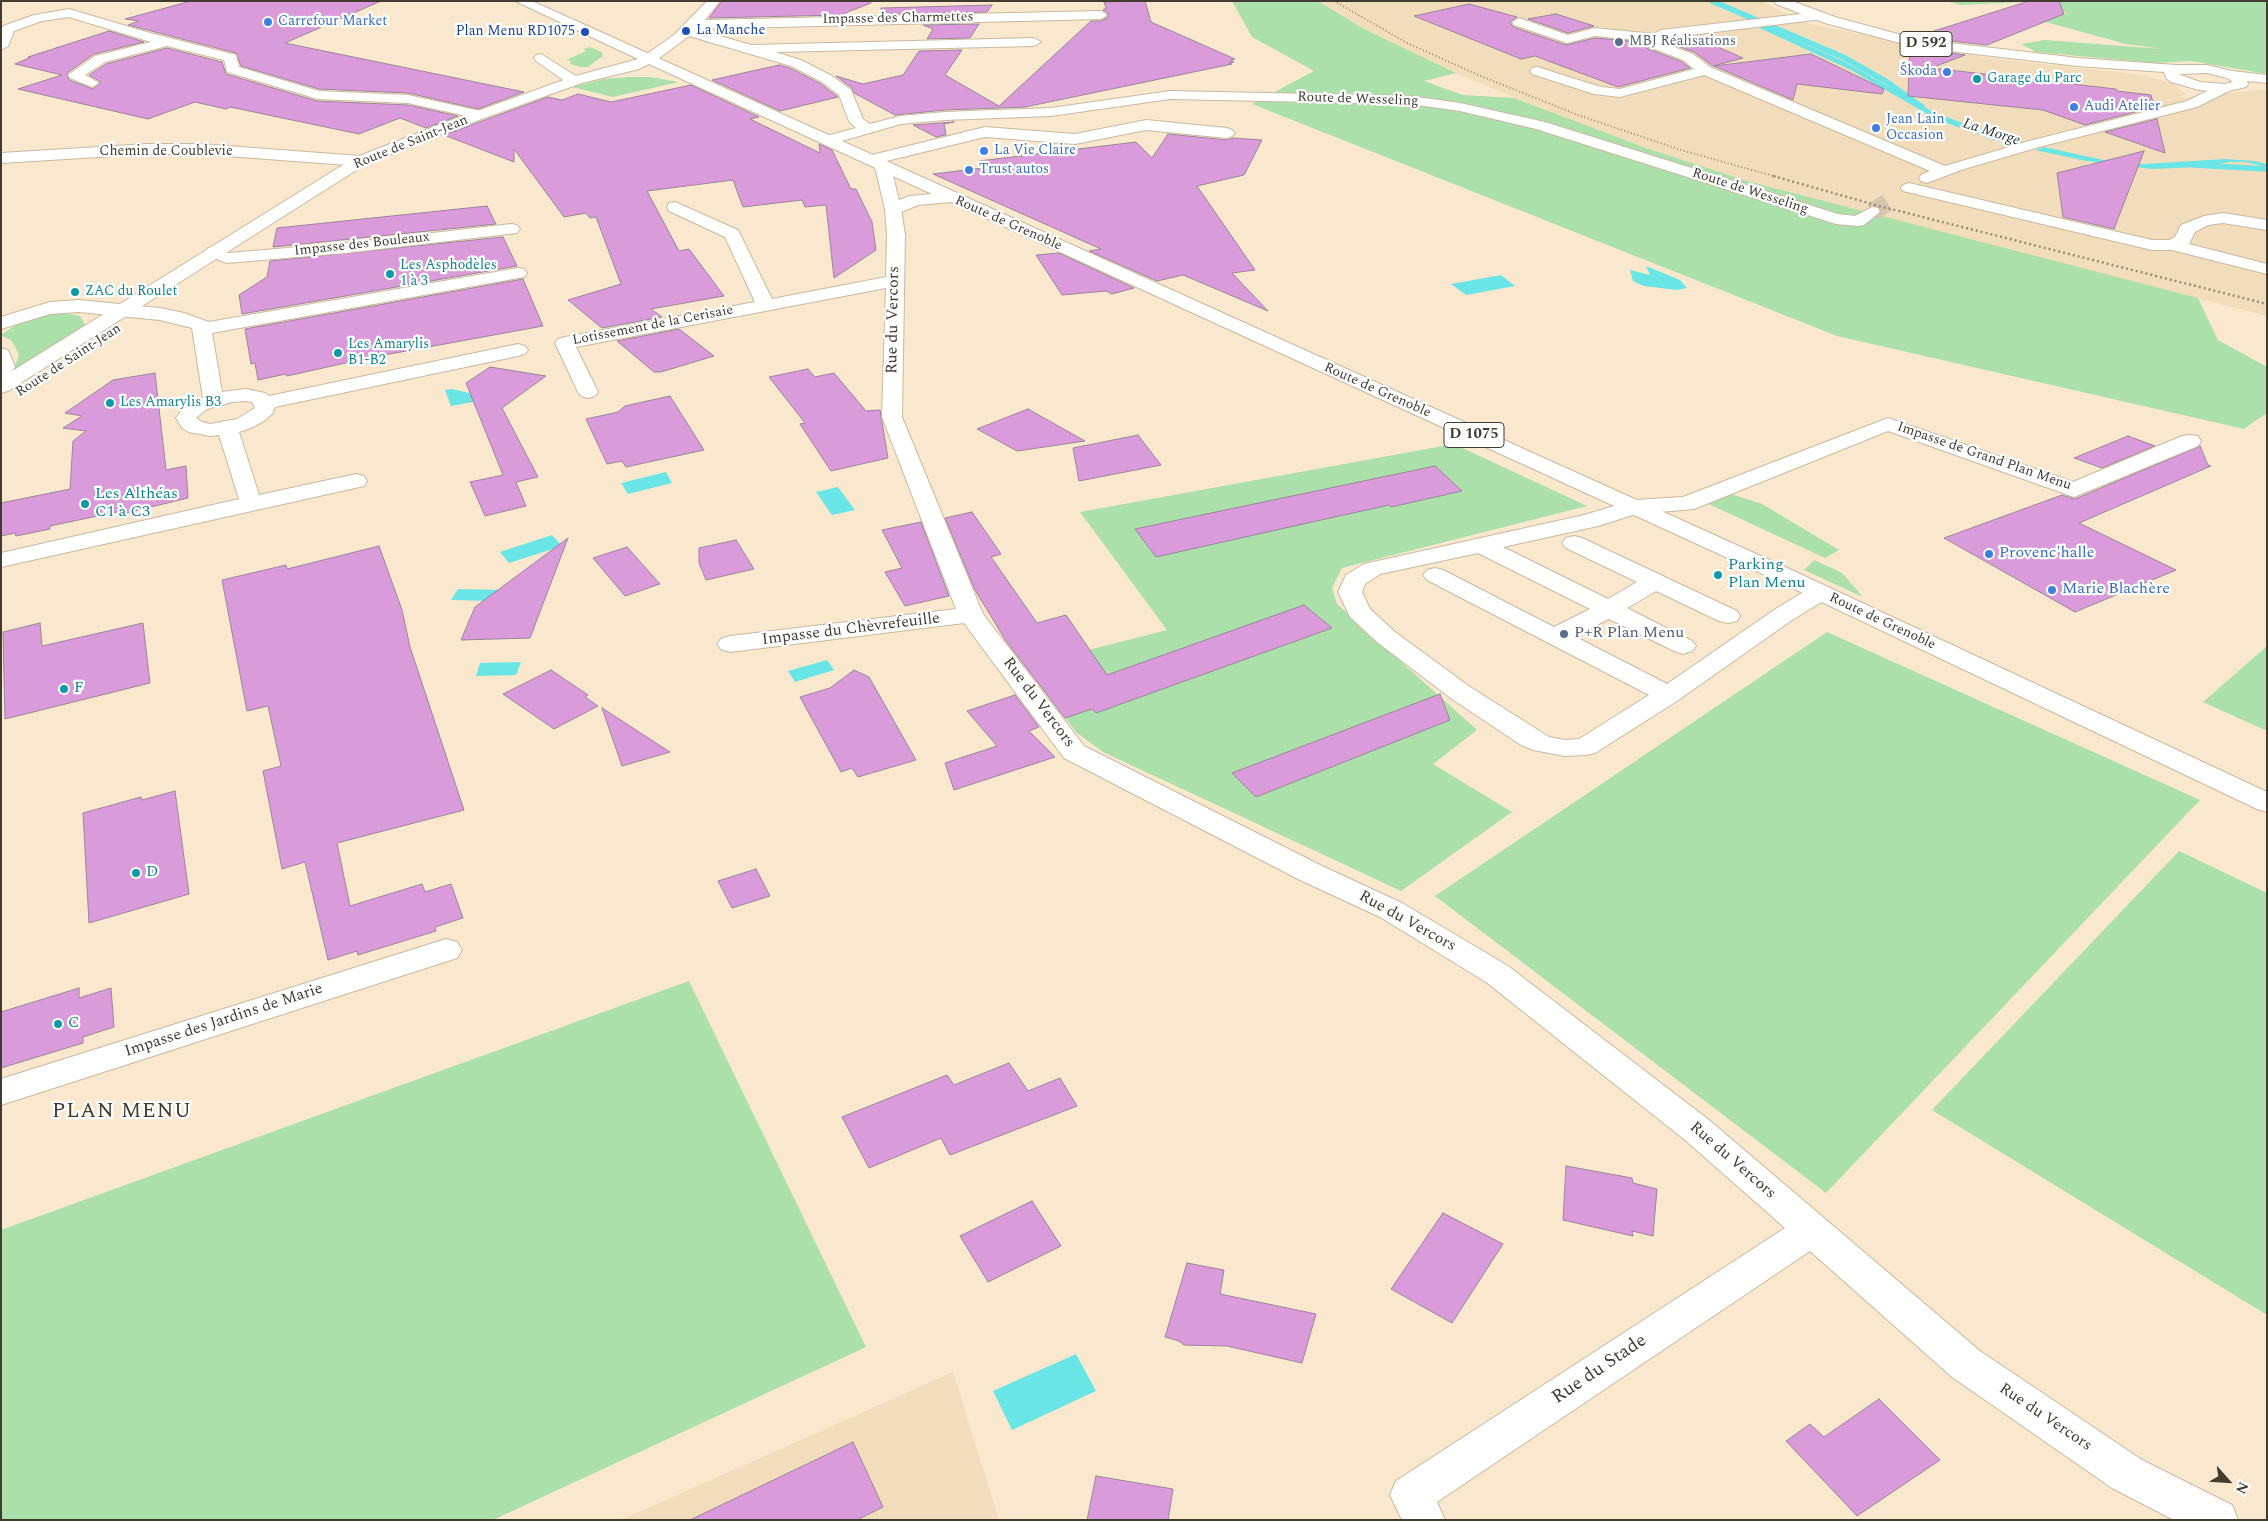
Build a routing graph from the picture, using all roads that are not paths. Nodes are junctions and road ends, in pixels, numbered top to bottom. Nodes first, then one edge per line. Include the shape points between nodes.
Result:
1 (521, 1) edge
2 (714, 1) edge
3 (1780, 1) edge
4 (834, 7) dead end
5 (1101, 15) dead end
6 (1818, 16) junction
7 (1520, 22) dead end
8 (694, 24) junction
9 (1657, 38) junction
10 (168, 42) junction
11 (1034, 42) dead end
12 (1, 46) edge
13 (752, 49) junction
14 (643, 57) junction
15 (541, 58) dead end
16 (1705, 70) junction
17 (1537, 71) dead end
18 (678, 72) junction
19 (596, 76) junction
20 (2180, 77) junction
21 (575, 80) junction
22 (2267, 80) edge
23 (92, 83) dead end
24 (2231, 83) junction
25 (2267, 85) edge
26 (2203, 98) junction
27 (480, 115) junction
28 (867, 128) junction
29 (1227, 133) dead end
30 (828, 140) junction
31 (1, 158) edge
32 (360, 161) junction
33 (876, 163) junction
34 (1944, 171) junction
35 (923, 185) junction
36 (1909, 188) junction
37 (951, 198) junction
38 (1894, 198) tunnel mouth
39 (892, 206) junction
40 (675, 207) dead end
41 (1872, 212) tunnel mouth
42 (2267, 225) edge
43 (511, 229) dead end
44 (2172, 245) junction
45 (221, 255) junction
46 (2267, 269) edge
47 (518, 273) dead end
48 (896, 281) junction
49 (8, 303) dead end
50 (765, 304) junction
51 (123, 310) junction
52 (26, 314) junction
53 (144, 314) junction
54 (1, 323) edge
55 (202, 330) junction
56 (518, 350) dead end
57 (1, 354) edge
58 (1, 372) edge
59 (1, 387) edge
60 (588, 392) dead end
61 (213, 399) junction
62 (265, 403) junction
63 (1, 405) edge
64 (227, 428) junction
65 (2190, 441) dead end
66 (356, 481) dead end
67 (250, 503) junction
68 (1634, 507) junction
69 (1574, 543) dead end
70 (1479, 544) junction
71 (1, 560) edge
72 (1435, 575) dead end
73 (1655, 581) junction
74 (1819, 593) junction
75 (1609, 609) junction
76 (972, 615) junction
77 (1728, 616) dead end
78 (1555, 636) junction
79 (730, 644) dead end
80 (1683, 646) dead end
81 (1668, 695) junction
82 (2267, 803) edge
83 (446, 950) dead end
84 (1, 1092) edge
85 (1812, 1230) junction
86 (1424, 1520) edge
87 (2217, 1520) edge

1 - 14 street, D 1075
2 - 8 street
3 - 6 street, D 592
4 - 8 street via 792,17
5 - 8 street, Impasse des Charmettes
6 - 9 street via 1661,34
6 - 20 street, D 592 via 1915,43
7 - 9 street via 1567,39 1595,32
8 - 13 street
8 - 14 street
9 - 16 street via 1652,43 1688,57
10 - 12 street via 69,13 39,18 8,29
10 - 23 street via 100,59 75,75
10 - 27 street via 231,58 232,69 318,95 408,99
11 - 13 street
13 - 28 street via 796,63 827,79 846,94 856,121
14 - 18 street, Route de Grenoble / D 1075
14 - 19 street, Route de Saint-Jean via 634,66
14 - 21 street, Route de Saint-Jean via 617,60
15 - 21 street
16 - 17 street via 1620,93 1599,91
16 - 34 street
18 - 19 street, Route de Saint-Jean
18 - 30 street, Route de Grenoble / D 1075
19 - 21 street, Route de Saint-Jean
20 - 24 street via 2207,69
20 - 26 street
21 - 27 street, Route de Saint-Jean
22 - 24 street
24 - 25 street
24 - 26 street
26 - 34 street via 2192,104
27 - 32 street, Route de Saint-Jean
28 - 30 street, Route de Wesseling
28 - 41 street, Route de Wesseling via 900,120 1051,112 1170,95 1410,100 1540,125 1836,219 1858,220
29 - 33 street via 1146,125 1075,139 985,132
30 - 33 street, Route de Grenoble / D 1075
31 - 32 street, Chemin de Coublevie via 201,149
32 - 45 street, Route de Saint-Jean via 256,227
33 - 35 street, Route de Grenoble / D 1075
33 - 39 street, Rue du Vercors
34 - 36 street
35 - 37 street, Route de Grenoble / D 1075
35 - 39 street
36 - 38 street
36 - 44 street via 2152,245
37 - 39 street via 915,200
37 - 68 street, Route de Grenoble / D 1075
39 - 48 street, Rue du Vercors
40 - 50 street via 732,234
42 - 44 street via 2223,218 2204,220 2187,229 2184,240
43 - 45 street, Impasse des Bouleaux via 345,248
44 - 46 street
45 - 51 street, Route de Saint-Jean
45 - 53 street, Route de Saint-Jean
47 - 55 street
48 - 50 street, Lotissement de la Cerisaie
48 - 76 street, Rue du Vercors via 892,417
49 - 52 street
50 - 60 street, Lotissement de la Cerisaie via 565,343
51 - 52 street via 80,306
51 - 53 street
51 - 59 street, Route de Saint-Jean
52 - 54 street
53 - 55 street via 177,317 201,325
53 - 63 street, Route de Saint-Jean
55 - 61 street
56 - 62 street
57 - 58 street via 5,366
61 - 62 street via 246,395
61 - 64 street via 191,411 186,418 188,424 210,430
62 - 64 street via 265,410 257,417
64 - 67 street
65 - 68 street, Impasse de Grand Plan Menu via 2074,490 1888,424 1686,504
66 - 67 street
67 - 71 street
68 - 70 street via 1590,521
68 - 74 street, Route de Grenoble / D 1075
69 - 73 street
70 - 75 street
70 - 81 street via 1372,569 1354,580 1350,592 1359,612 1386,637 1461,693 1543,744 1585,747
72 - 78 street
73 - 75 street
73 - 77 street
74 - 81 street
74 - 82 street, Route de Grenoble / D 1075
75 - 78 street
75 - 80 street
76 - 79 street, Impasse du Chèvrefeuille
76 - 85 street, Rue du Vercors via 1074,752 1390,910 1497,974 1697,1130
78 - 81 street
83 - 84 street, Impasse des Jardins de Marie
85 - 86 street, Rue du Stade via 1411,1495
85 - 87 street, Rue du Vercors via 1966,1364 2127,1474

